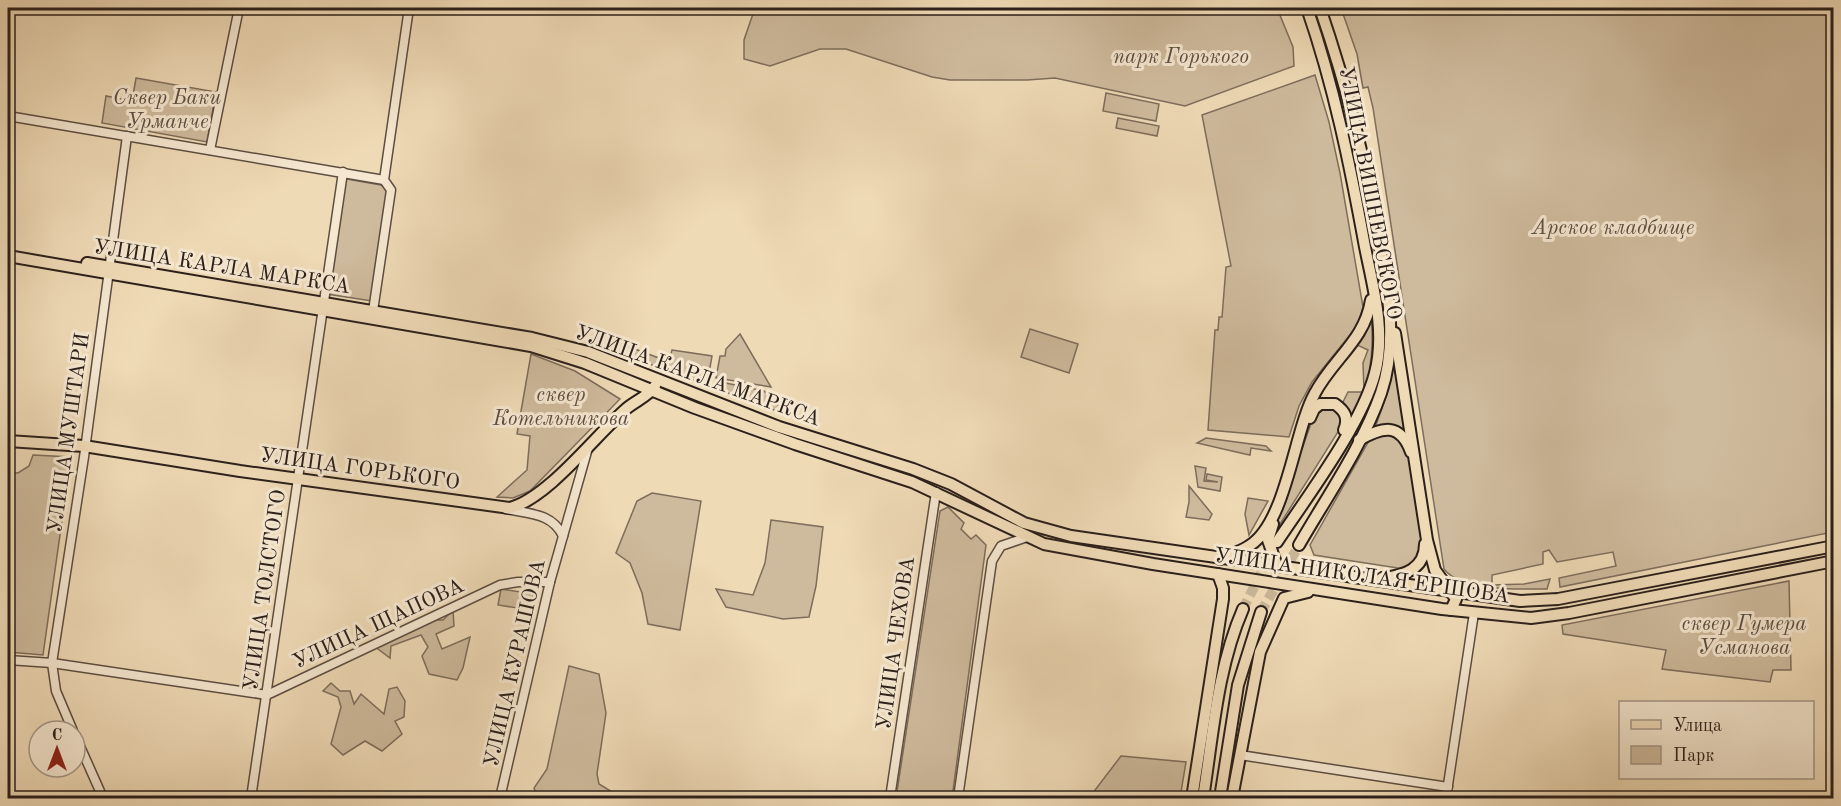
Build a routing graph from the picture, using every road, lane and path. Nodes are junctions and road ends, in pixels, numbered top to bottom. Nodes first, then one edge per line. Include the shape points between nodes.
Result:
1 (238, 8) edge
2 (409, 8) edge
3 (1307, 8) edge
4 (1320, 8) edge
5 (8, 116) edge
6 (127, 136) junction
7 (210, 150) junction
8 (343, 172) junction
9 (384, 180) junction
10 (8, 250) edge
11 (8, 256) edge
12 (109, 270) junction
13 (1386, 282) junction
14 (1373, 288) junction
15 (323, 306) junction
16 (373, 311) junction
17 (659, 380) junction
18 (652, 390) junction
19 (1359, 440) junction
20 (8, 441) edge
21 (589, 445) junction
22 (84, 446) junction
23 (1334, 455) junction
24 (298, 479) junction
25 (936, 492) junction
26 (503, 508) junction
27 (563, 536) junction
28 (1027, 537) junction
29 (1277, 542) tunnel mouth
30 (1299, 545) tunnel mouth
31 (1833, 546) edge
32 (1183, 554) joint
33 (1220, 559) junction
34 (1833, 561) edge
35 (1277, 566) junction
36 (1218, 574) junction
37 (1367, 579) junction
38 (550, 582) junction
39 (1324, 591) junction
40 (1452, 592) junction
41 (1477, 596) junction
42 (1243, 609) tunnel mouth
43 (1451, 610) junction
44 (1261, 612) tunnel mouth
45 (1474, 613) junction
46 (8, 660) edge
47 (52, 663) junction
48 (267, 695) junction
49 (68, 719) edge
50 (1240, 756) junction
51 (87, 762) edge
52 (1448, 787) junction
53 (103, 798) edge
54 (251, 798) edge
55 (500, 798) edge
56 (890, 798) edge
57 (958, 798) edge
58 (1192, 798) edge
59 (1203, 798) edge
60 (1220, 798) edge
61 (1232, 798) edge
62 (1446, 798) edge

1 - 7 street
2 - 9 street
3 - 14 main road, УЛИЦА ВИШНЕВСКОГО via 1336,99
4 - 13 main road, УЛИЦА ВИШНЕВСКОГО via 1359,139
5 - 6 street
6 - 7 street
6 - 12 street, УЛИЦА МУШТАРИ
7 - 8 street
8 - 9 street
8 - 15 street, УЛИЦА ТОЛСТОГО
9 - 16 street via 391,190
10 - 12 main road, УЛИЦА КАРЛА МАРКСА
11 - 12 main road, УЛИЦА КАРЛА МАРКСА
12 - 15 main road, УЛИЦА КАРЛА МАРКСА
12 - 22 street, УЛИЦА МУШТАРИ
13 - 19 main road, УЛИЦА ВИШНЕВСКОГО via 1391,332 1388,365 1381,393
13 - 40 main road via 1427,540 1435,570
14 - 23 main road, УЛИЦА ВИШНЕВСКОГО via 1379,345 1376,372
14 - 33 main road via 1363,330 1324,379 1310,404 1283,494 1270,520 1250,546
15 - 16 main road, УЛИЦА КАРЛА МАРКСА
15 - 18 main road, УЛИЦА КАРЛА МАРКСА via 531,346
15 - 24 street, УЛИЦА ТОЛСТОГО
16 - 17 main road, УЛИЦА КАРЛА МАРКСА via 532,338 588,352
17 - 18 main road, УЛИЦА ГОРЬКОГО
17 - 32 main road, УЛИЦА КАРЛА МАРКСА via 779,427 928,474 1043,530
18 - 21 main road, УЛИЦА ГОРЬКОГО
18 - 25 main road, УЛИЦА КАРЛА МАРКСА via 753,430
19 - 30 main road, УЛИЦА ВИШНЕВСКОГО
19 - 37 main road via 1387,429 1399,433 1407,442 1425,541 1423,560 1410,572
20 - 22 main road, УЛИЦА ГОРЬКОГО
21 - 26 main road, УЛИЦА ГОРЬКОГО via 534,497
21 - 27 street, УЛИЦА КУРАШОВА
22 - 24 main road, УЛИЦА ГОРЬКОГО
22 - 47 street, УЛИЦА МУШТАРИ
23 - 29 main road, УЛИЦА ВИШНЕВСКОГО
23 - 35 main road via 1347,419 1341,408 1325,402 1312,412 1286,496 1269,534 1269,547
24 - 26 main road, УЛИЦА ГОРЬКОГО
24 - 48 street, УЛИЦА ТОЛСТОГО
25 - 28 main road, УЛИЦА КАРЛА МАРКСА
25 - 56 street, УЛИЦА ЧЕХОВА
26 - 27 street, УЛИЦА КУРАШОВА via 548,517 559,526
27 - 38 street, УЛИЦА КУРАШОВА
28 - 36 main road, УЛИЦА НИКОЛАЯ ЕРШОВА via 1066,549
28 - 57 street via 1001,546 992,561
31 - 41 main road, УЛИЦА НИКОЛАЯ ЕРШОВА via 1558,599 1520,601
32 - 33 main road, УЛИЦА НИКОЛАЯ ЕРШОВА
33 - 35 main road, УЛИЦА НИКОЛАЯ ЕРШОВА
34 - 45 main road, УЛИЦА НИКОЛАЯ ЕРШОВА via 1569,613 1531,618
35 - 37 main road, УЛИЦА НИКОЛАЯ ЕРШОВА
36 - 39 main road, УЛИЦА НИКОЛАЯ ЕРШОВА
36 - 58 main road via 1223,599
37 - 40 main road, УЛИЦА НИКОЛАЯ ЕРШОВА
38 - 48 street, УЛИЦА ЩАПОВА via 500,585
38 - 55 street, УЛИЦА КУРАШОВА
39 - 43 main road, УЛИЦА НИКОЛАЯ ЕРШОВА
39 - 50 main road via 1298,592 1284,598 1278,608 1260,652
40 - 41 main road, УЛИЦА НИКОЛАЯ ЕРШОВА
40 - 43 main road via 1456,602
41 - 45 main road
42 - 59 main road via 1234,628 1220,686
43 - 45 main road, УЛИЦА НИКОЛАЯ ЕРШОВА
44 - 60 main road via 1238,685
45 - 52 street
46 - 47 street
47 - 48 street
47 - 49 street, УЛИЦА МУШТАРИ via 56,691
48 - 54 street, УЛИЦА ТОЛСТОГО
50 - 52 street
50 - 61 main road
51 - 53 street, УЛИЦА МУШТАРИ
52 - 62 street

